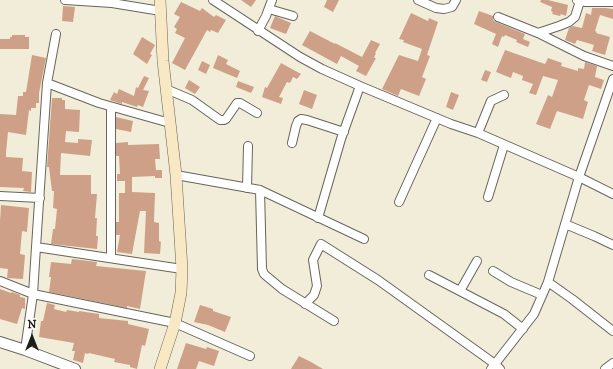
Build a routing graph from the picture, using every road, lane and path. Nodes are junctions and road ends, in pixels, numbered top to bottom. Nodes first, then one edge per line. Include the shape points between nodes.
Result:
1 (66, 0) edge
2 (213, 0) edge
3 (272, 0) edge
4 (418, 0) edge
5 (456, 0) edge
6 (579, 0) edge
7 (100, 1) edge
8 (613, 2) edge
9 (161, 5) edge
10 (269, 9) junction
11 (293, 16) dead end
12 (498, 17) dead end
13 (258, 30) junction
14 (538, 33) junction
15 (56, 34) dead end
16 (613, 66) edge
17 (613, 79) edge
18 (47, 83) junction
19 (360, 86) junction
20 (166, 90) junction
21 (504, 95) dead end
22 (111, 107) junction
23 (257, 113) dead end
24 (437, 118) junction
25 (170, 123) junction
26 (344, 132) junction
27 (478, 133) junction
28 (292, 143) dead end
29 (504, 145) junction
30 (248, 146) dead end
31 (176, 175) junction
32 (579, 177) junction
33 (247, 188) junction
34 (260, 190) junction
35 (613, 194) edge
36 (0, 196) edge
37 (488, 197) dead end
38 (40, 198) junction
39 (399, 202) dead end
40 (318, 218) junction
41 (565, 224) junction
42 (364, 239) dead end
43 (613, 245) edge
44 (36, 247) junction
45 (110, 258) junction
46 (477, 261) dead end
47 (182, 269) junction
48 (493, 271) dead end
49 (429, 275) dead end
50 (0, 281) edge
51 (548, 282) junction
52 (460, 291) junction
53 (33, 294) junction
54 (542, 295) junction
55 (306, 304) junction
56 (334, 321) dead end
57 (175, 323) junction
58 (523, 329) junction
59 (613, 331) edge
60 (0, 342) edge
61 (25, 350) junction
62 (250, 356) dead end
63 (613, 363) edge
64 (495, 367) edge
65 (75, 369) edge
66 (160, 369) edge
67 (605, 369) edge

1 - 7 street
2 - 13 street
3 - 10 street
4 - 5 street via 444,9 452,7
6 - 8 street
6 - 14 street via 575,17 569,22
7 - 9 street
9 - 20 main road
10 - 11 street
10 - 13 street
12 - 14 street
13 - 19 street via 300,57
14 - 16 street via 584,56
15 - 18 street
17 - 32 street
18 - 22 street
18 - 38 street
19 - 24 street
19 - 26 street
20 - 23 street via 192,100 220,120 226,119 240,103
20 - 25 main road
21 - 27 street via 491,101
22 - 25 street
22 - 45 street
24 - 27 street
24 - 39 street
25 - 31 main road
26 - 28 street via 301,119 296,126
26 - 40 street
27 - 29 street
29 - 32 street
29 - 37 street
30 - 33 street
31 - 33 street
31 - 47 main road
32 - 35 street
32 - 41 street
33 - 34 street
34 - 40 street
34 - 55 street via 264,274
36 - 38 street
38 - 44 street
40 - 42 street
41 - 43 street
41 - 51 street
44 - 45 street
44 - 53 street
45 - 47 street
46 - 52 street
47 - 57 main road via 181,293
48 - 54 street
49 - 52 street
50 - 53 street
51 - 54 street
51 - 59 street
52 - 58 street via 504,314
53 - 57 street
53 - 61 street
54 - 58 street via 534,314
55 - 56 street
55 - 64 street via 314,295 317,286 313,260 321,244 378,280
57 - 62 street
57 - 66 main road
58 - 64 street
60 - 61 street
61 - 65 street
63 - 67 street

